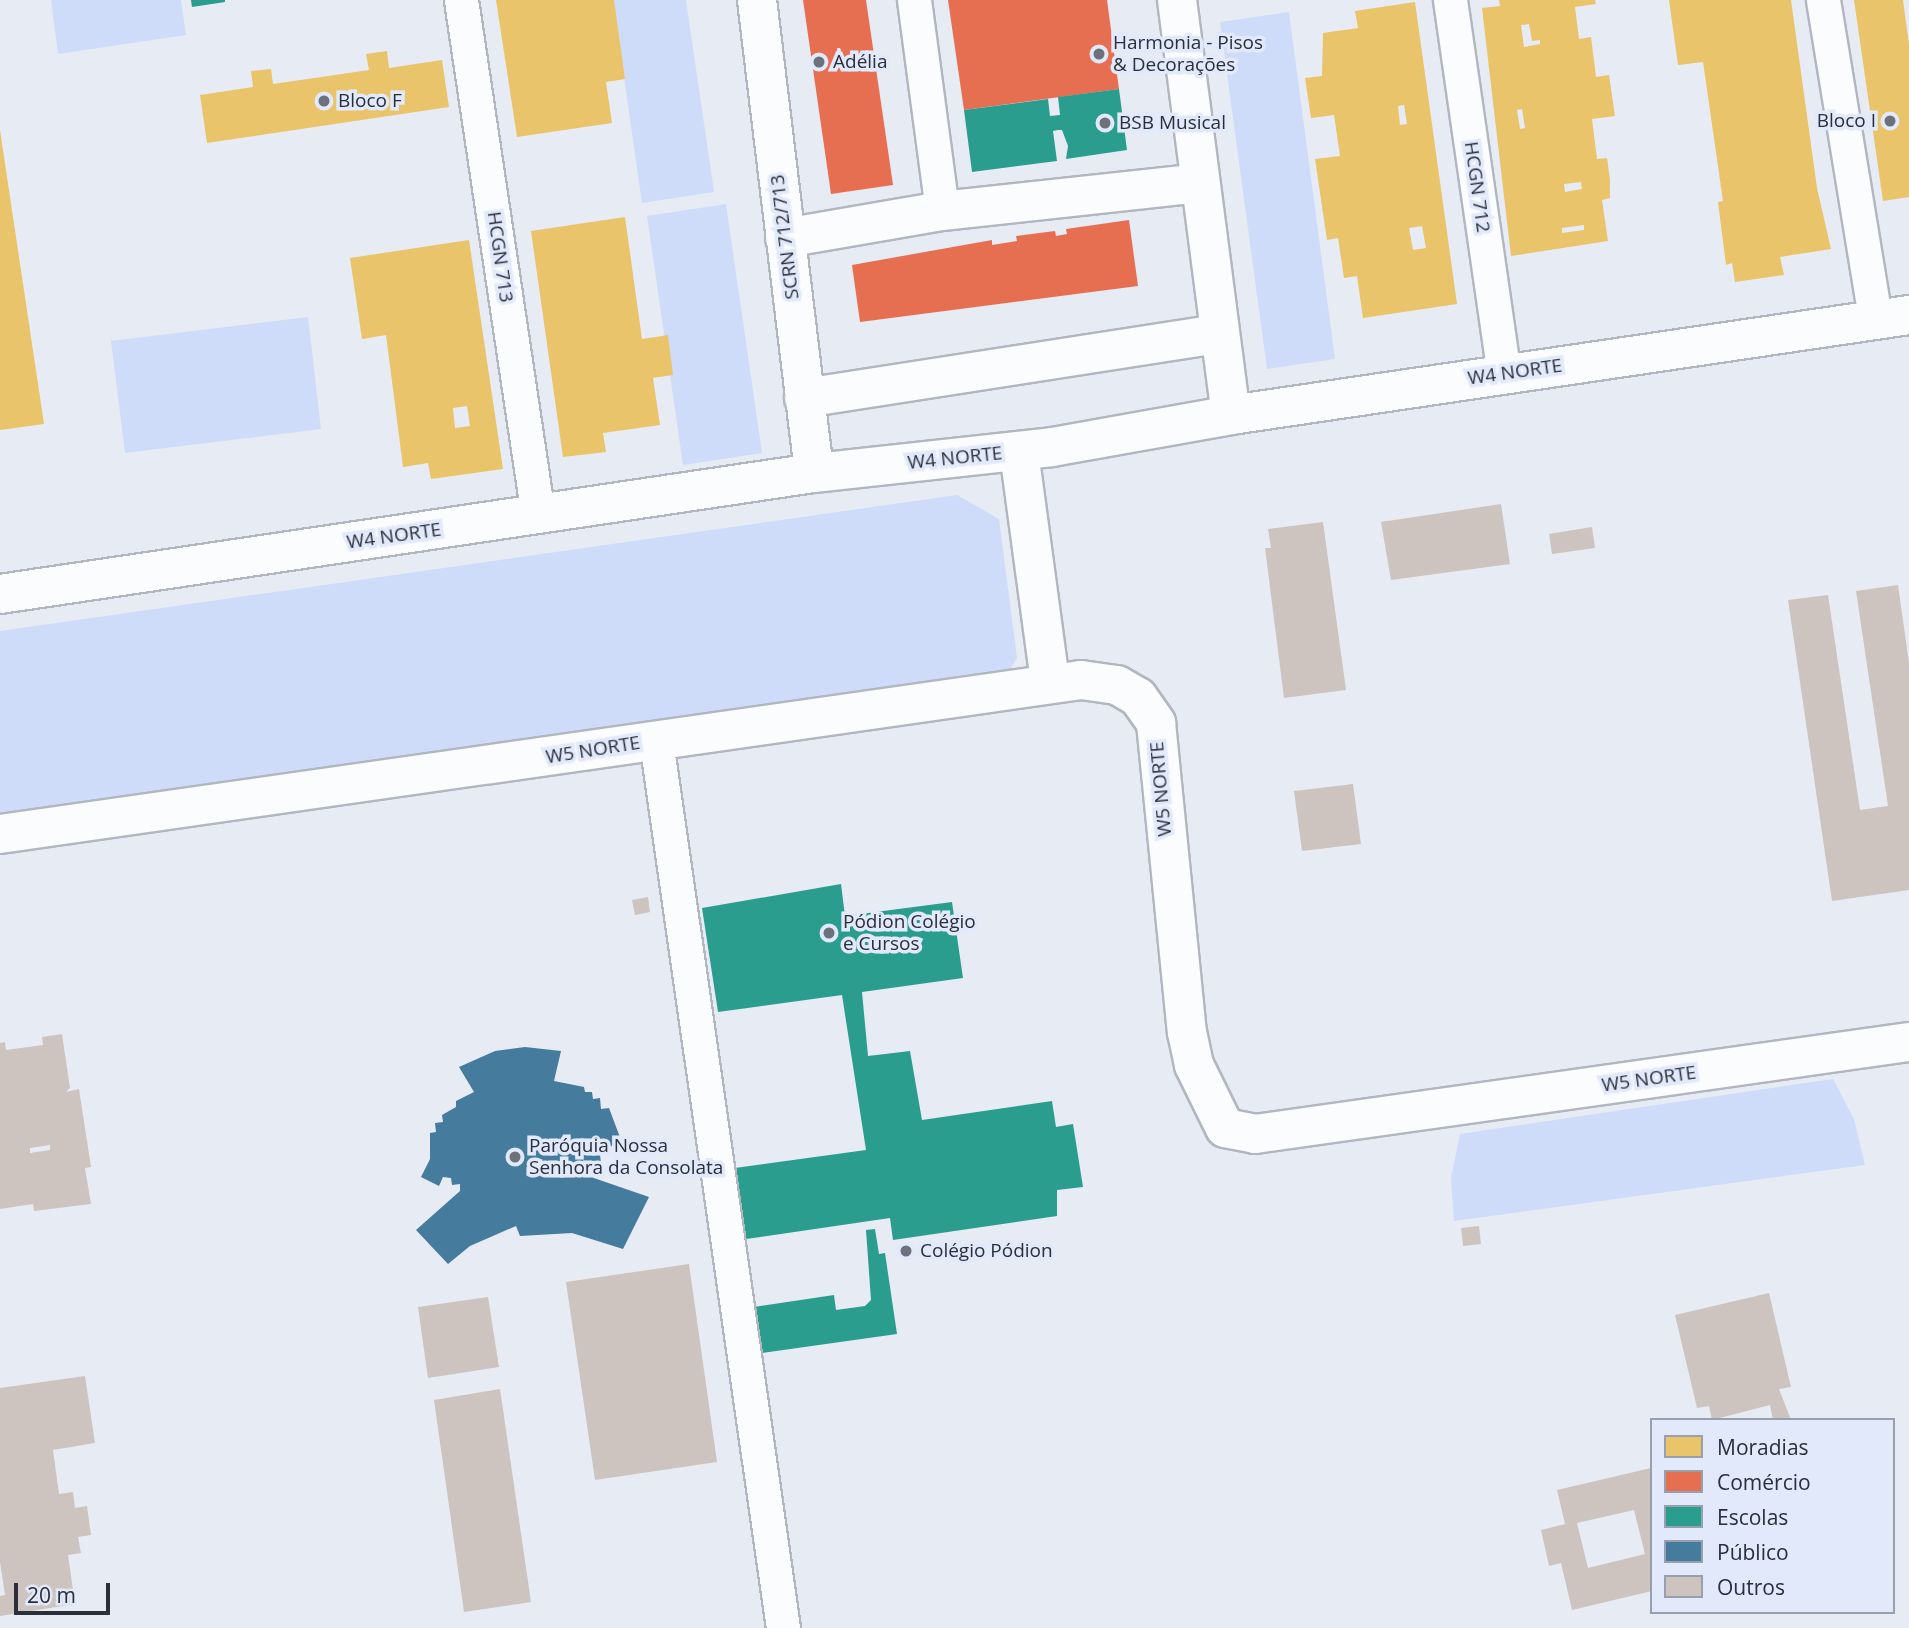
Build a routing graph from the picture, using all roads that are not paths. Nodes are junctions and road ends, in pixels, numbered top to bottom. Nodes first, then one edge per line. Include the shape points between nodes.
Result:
1 (461, 0) edge
2 (757, 0) edge
3 (915, 0) edge
4 (1177, 0) edge
5 (1450, 0) edge
6 (1823, 0) edge
7 (1199, 183) junction
8 (942, 211) junction
9 (785, 238) junction
10 (1892, 317) edge
11 (1218, 334) junction
12 (1504, 374) junction
13 (804, 398) junction
14 (1231, 415) junction
15 (1019, 452) junction
16 (814, 473) junction
17 (538, 515) junction
18 (0, 594) edge
19 (1050, 682) junction
20 (656, 741) junction
21 (0, 834) edge
22 (1909, 1042) edge
23 (783, 1628) edge

1 - 17 street, HCGN 713
2 - 9 main road, SCRN 712/713
3 - 8 street
4 - 7 main road
5 - 12 street, HCGN 712
6 - 10 street
7 - 8 main road
7 - 11 main road
8 - 9 main road
9 - 13 main road, SCRN 712/713
10 - 12 main road, W4 NORTE
11 - 13 main road
11 - 14 main road
12 - 14 main road, W4 NORTE
13 - 16 main road, SCRN 712/713
14 - 15 main road, W4 NORTE
15 - 16 main road, W4 NORTE
15 - 19 main road
16 - 17 main road, W4 NORTE
17 - 18 main road, W4 NORTE
19 - 20 main road, W5 NORTE
19 - 22 main road, W5 NORTE via 1117,685 1138,697 1156,723 1187,1032 1194,1065 1225,1128 1255,1134
20 - 21 main road, W5 NORTE
20 - 23 street

